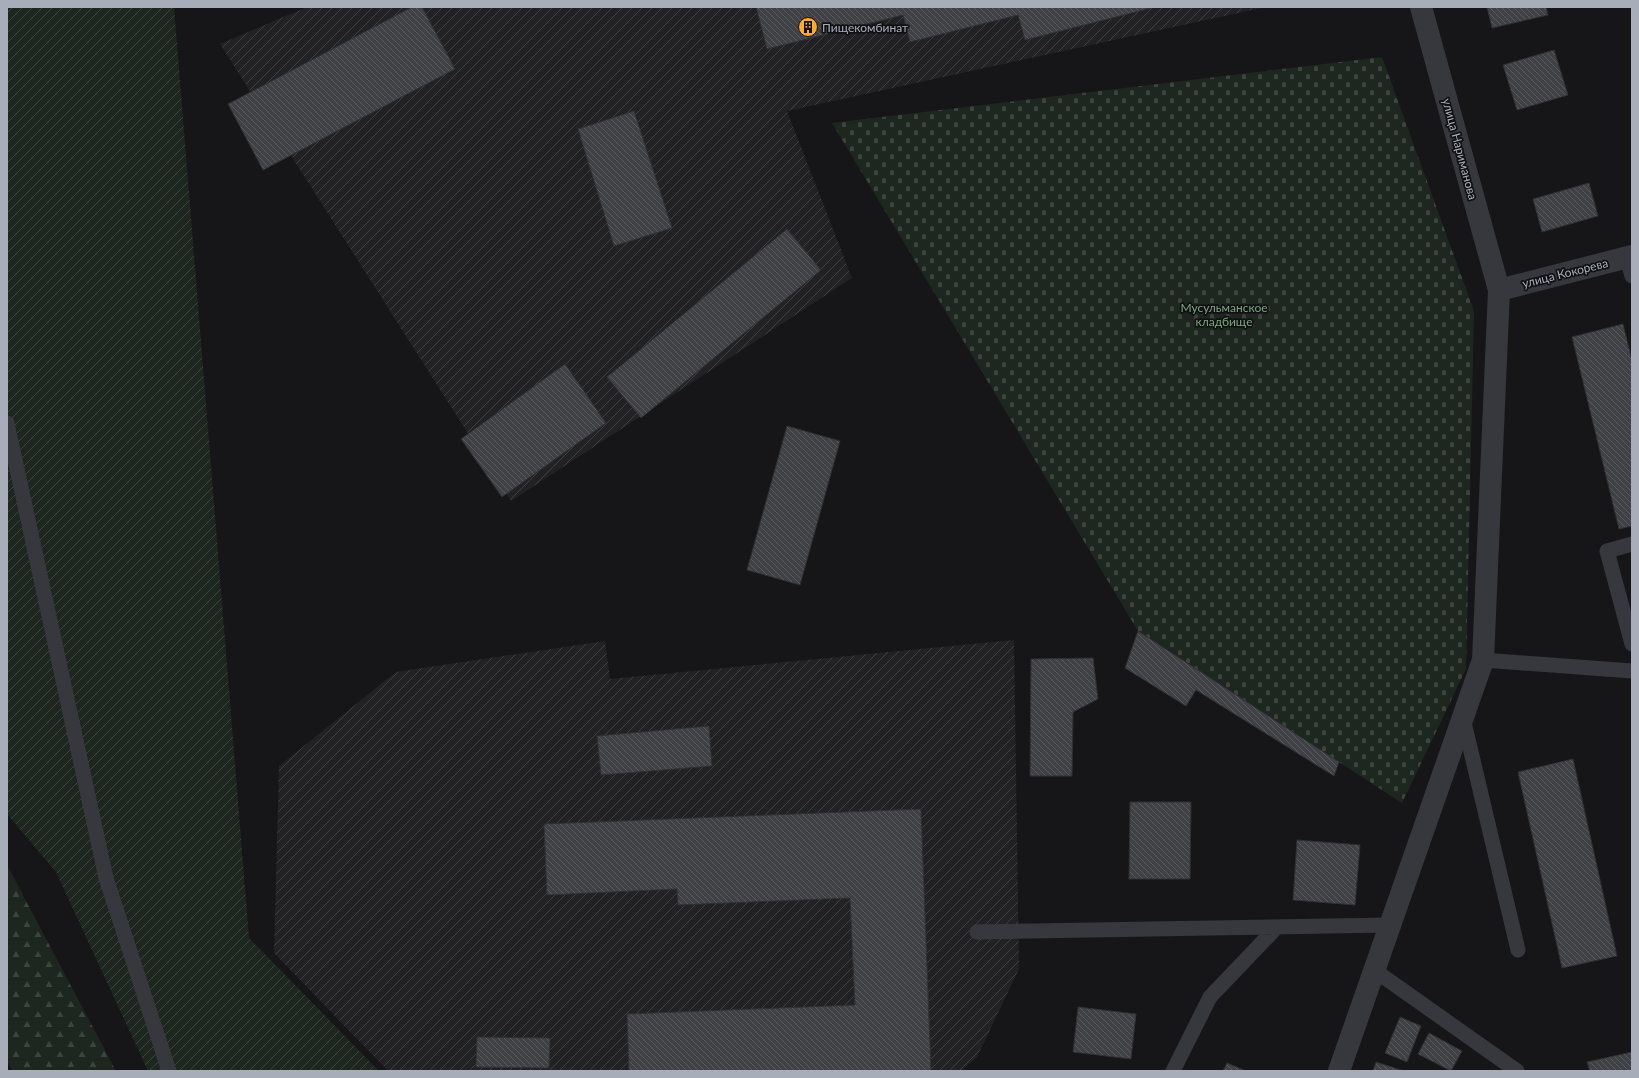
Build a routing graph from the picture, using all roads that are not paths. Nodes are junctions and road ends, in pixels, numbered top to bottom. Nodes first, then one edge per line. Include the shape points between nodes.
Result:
1 (1421, 7) edge
2 (1630, 263) edge
3 (1499, 290) junction
4 (7, 423) edge
5 (1632, 544) edge
6 (1632, 644) edge
7 (1483, 660) junction
8 (1632, 671) edge
9 (1462, 717) junction
10 (1389, 925) junction
11 (1277, 927) junction
12 (977, 932) dead end
13 (1518, 950) dead end
14 (1374, 970) junction
15 (169, 1071) edge
16 (1173, 1071) edge
17 (1339, 1071) edge
18 (1517, 1071) edge

1 - 3 street, улица Нариманова
2 - 3 street, улица Кокорева
3 - 7 street, улица Нариманова
4 - 15 lane via 106,878
5 - 6 lane via 1607,551
7 - 8 lane
7 - 9 street, улица Нариманова
9 - 10 street, улица Нариманова
9 - 13 lane
10 - 11 lane
10 - 14 street, улица Нариманова
11 - 12 lane
11 - 16 lane via 1210,997
14 - 17 street, улица Нариманова
14 - 18 lane

